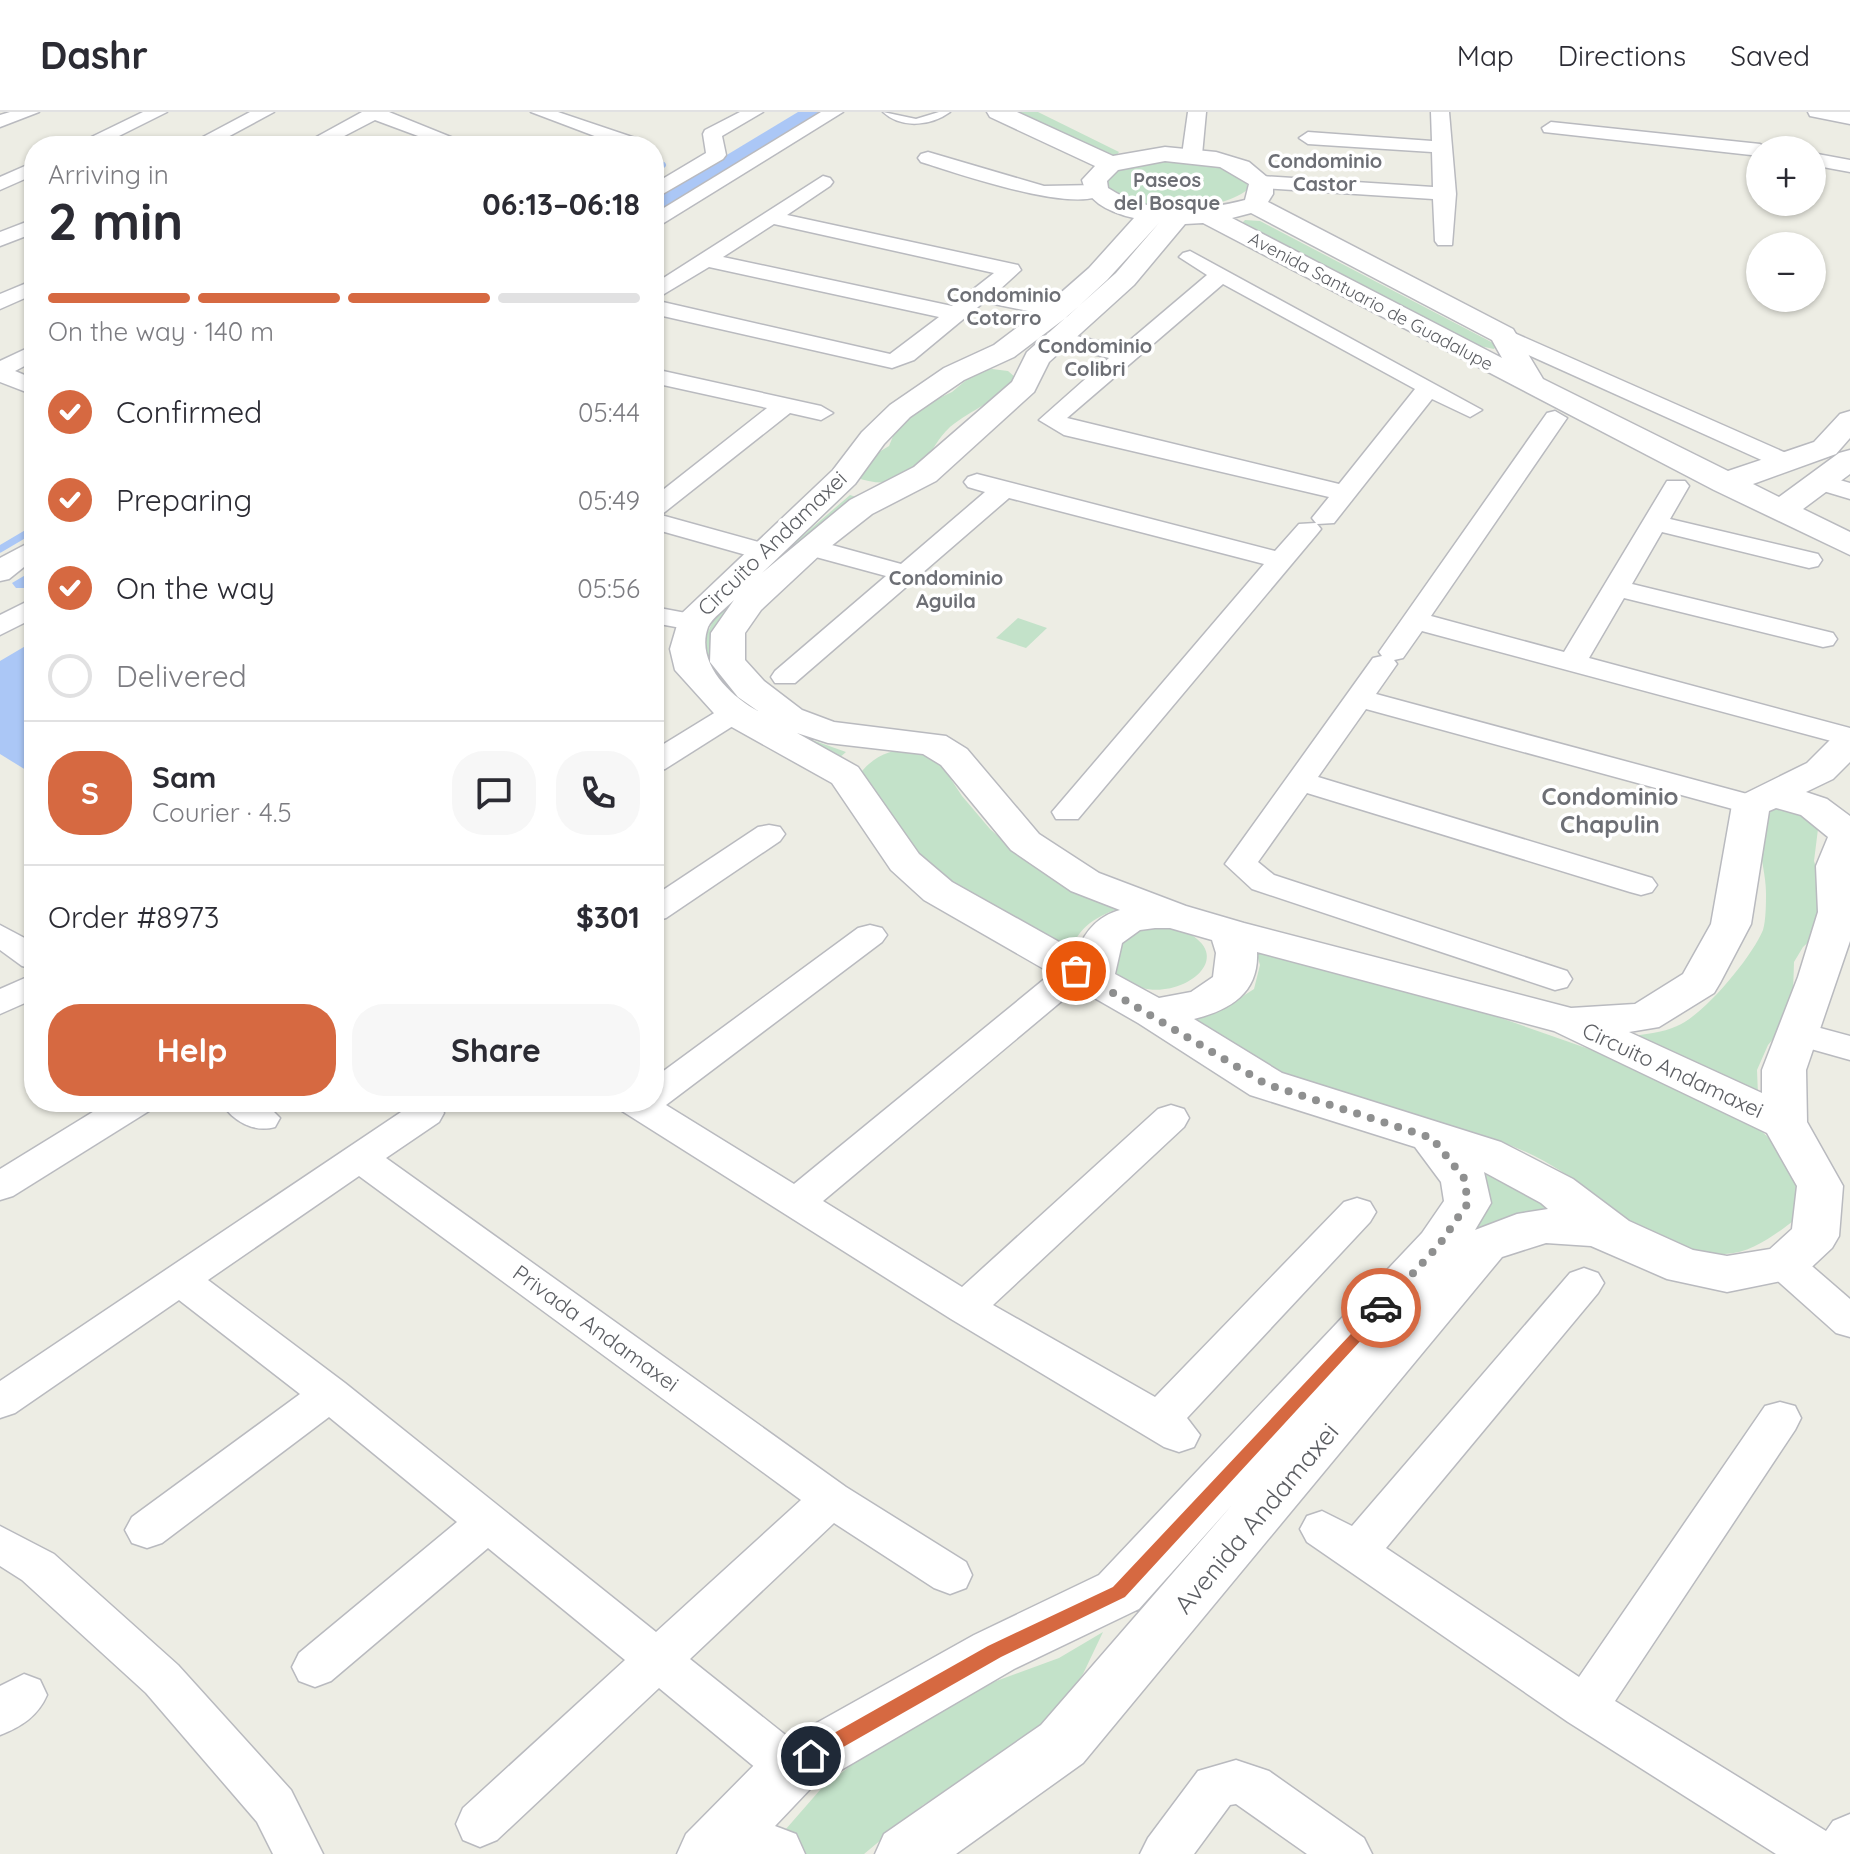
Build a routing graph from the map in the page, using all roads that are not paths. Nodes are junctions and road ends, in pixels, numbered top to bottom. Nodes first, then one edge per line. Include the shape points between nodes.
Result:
1 (30, 112) edge
2 (158, 112) edge
3 (265, 112) edge
4 (373, 112) edge
5 (540, 112) edge
6 (834, 112) edge
7 (887, 112) edge
8 (946, 112) edge
9 (998, 112) edge
10 (1197, 112) edge
11 (1440, 112) edge
12 (1817, 112) edge
13 (1850, 118) edge
14 (761, 119) edge
15 (0, 121) edge
16 (1551, 128) dead end
17 (105, 136) edge
18 (216, 136) edge
19 (329, 136) edge
20 (422, 136) edge
21 (611, 136) edge
22 (1110, 136) dead end
23 (1308, 138) dead end
24 (1443, 147) junction
25 (1746, 149) edge
26 (1150, 155) junction
27 (1192, 155) junction
28 (668, 156) dead end
29 (928, 158) dead end
30 (1826, 162) edge
31 (1110, 164) junction
32 (697, 166) junction
33 (1850, 166) edge
34 (24, 173) edge
35 (823, 182) dead end
36 (0, 184) edge
37 (664, 187) edge
38 (1097, 191) junction
39 (0, 194) edge
40 (1258, 194) junction
41 (1446, 194) junction
42 (23, 199) dead end
43 (1179, 216) junction
44 (664, 217) edge
45 (770, 217) junction
46 (24, 229) edge
47 (0, 240) edge
48 (1445, 241) dead end
49 (1190, 257) dead end
50 (706, 260) junction
51 (1221, 274) junction
52 (664, 287) edge
53 (24, 291) edge
54 (980, 295) junction
55 (0, 302) edge
56 (664, 309) edge
57 (957, 314) junction
58 (1058, 324) junction
59 (1508, 343) junction
60 (1469, 352) junction
61 (1125, 355) junction
62 (24, 358) edge
63 (974, 364) junction
64 (0, 371) edge
65 (1030, 371) junction
66 (24, 383) edge
67 (664, 383) edge
68 (1533, 385) junction
69 (1428, 388) junction
70 (786, 405) junction
71 (1470, 410) dead end
72 (821, 413) dead end
73 (1555, 418) dead end
74 (1850, 420) edge
75 (1662, 451) junction
76 (1850, 459) edge
77 (1778, 464) junction
78 (844, 477) junction
79 (977, 482) dead end
80 (1819, 482) junction
81 (1725, 483) junction
82 (1676, 486) dead end
83 (1004, 489) junction
84 (898, 490) junction
85 (1850, 491) edge
86 (1346, 493) junction
87 (664, 501) edge
88 (1781, 510) junction
89 (1655, 523) junction
90 (664, 524) edge
91 (1848, 546) edge
92 (810, 547) junction
93 (751, 548) junction
94 (24, 554) edge
95 (1280, 560) junction
96 (1809, 560) dead end
97 (0, 573) edge
98 (907, 574) junction
99 (1616, 588) junction
100 (24, 612) edge
101 (664, 617) edge
102 (1417, 621) junction
103 (692, 622) junction
104 (0, 627) edge
105 (1823, 639) dead end
106 (1572, 663) junction
107 (785, 677) dead end
108 (1361, 699) junction
109 (734, 713) junction
110 (904, 738) junction
111 (1850, 739) edge
112 (664, 757) edge
113 (845, 775) junction
114 (1301, 782) junction
115 (1763, 800) junction
116 (1067, 812) dead end
117 (1849, 832) edge
118 (769, 834) dead end
119 (1641, 885) dead end
120 (664, 904) edge
121 (1844, 914) edge
122 (1172, 915) junction
123 (1230, 932) junction
124 (0, 935) edge
125 (870, 935) dead end
126 (24, 951) edge
127 (1078, 978) junction
128 (1555, 979) dead end
129 (24, 990) edge
130 (0, 1003) edge
131 (1153, 1013) junction
132 (1569, 1021) junction
133 (1798, 1034) junction
134 (1850, 1048) edge
135 (664, 1086) edge
136 (120, 1112) edge
137 (661, 1112) edge
138 (426, 1113) dead end
139 (1171, 1118) dead end
140 (1784, 1122) junction
141 (1432, 1138) junction
142 (360, 1158) junction
143 (0, 1187) edge
144 (797, 1202) junction
145 (1357, 1212) dead end
146 (1612, 1233) junction
147 (1784, 1264) junction
148 (179, 1279) junction
149 (1584, 1283) dead end
150 (965, 1308) junction
151 (1850, 1322) edge
152 (330, 1394) junction
153 (0, 1402) edge
154 (1780, 1418) dead end
155 (831, 1499) junction
156 (487, 1523) junction
157 (147, 1530) dead end
158 (0, 1544) edge
159 (950, 1575) dead end
160 (1119, 1592) junction
161 (1168, 1623) junction
162 (658, 1659) junction
163 (315, 1667) dead end
164 (1585, 1707) junction
165 (791, 1768) junction
166 (480, 1824) dead end
167 (1850, 1837) edge
168 (298, 1854) edge
169 (708, 1854) edge
170 (774, 1854) edge
171 (906, 1854) edge
172 (1165, 1854) edge
173 (1347, 1854) edge
174 (1819, 1854) edge
175 (1840, 1854) edge

1 - 15 street
2 - 17 street
3 - 18 street
4 - 19 street
4 - 20 street
5 - 21 street
6 - 44 street
7 - 8 lane via 922,122
9 - 31 street
10 - 27 street
11 - 24 street
12 - 13 street
14 - 32 street via 712,134 716,155
16 - 25 street
22 - 26 street
23 - 24 street
24 - 41 street
26 - 27 street, Avenida Santuario de Guadalupe
26 - 31 street
27 - 40 street, Avenida Santuario de Guadalupe via 1251,172
28 - 32 street
29 - 38 street via 1043,192
30 - 33 street
31 - 38 street via 1094,180
32 - 37 street
34 - 36 street
35 - 45 street
38 - 43 street, Avenida Santuario de Guadalupe via 1123,207
39 - 42 street
40 - 41 street
40 - 43 street
40 - 59 street, Avenida Santuario de Guadalupe
41 - 48 street
43 - 58 street, Circuito Andamaxei via 1125,279
43 - 60 street, Avenida Santuario de Guadalupe
45 - 50 street
45 - 54 street via 1010,269
46 - 47 street
49 - 51 street
50 - 52 street
50 - 57 street
51 - 61 street
51 - 69 street
53 - 55 street
54 - 57 street
54 - 58 street
56 - 57 street via 892,361
58 - 61 street
58 - 63 street, Circuito Andamaxei
58 - 65 street, Circuito Andamaxei
59 - 60 street
59 - 68 street, Avenida Santuario de Guadalupe
59 - 77 street
60 - 68 street, Avenida Santuario de Guadalupe
61 - 86 street via 1052,417 1053,423
62 - 64 street
63 - 65 street
63 - 78 street, Circuito Andamaxei via 900,411
64 - 66 street
65 - 84 street, Circuito Andamaxei via 1024,386 925,474
67 - 70 street
68 - 75 street, Avenida Santuario de Guadalupe
69 - 71 street
69 - 86 street
70 - 72 street
70 - 87 street
73 - 102 street
74 - 77 street via 1825,448
75 - 77 street
75 - 81 street, Avenida Santuario de Guadalupe
76 - 80 street
77 - 81 street
78 - 84 street
78 - 93 street, Circuito Andamaxei
79 - 83 street
80 - 85 street
80 - 88 street
81 - 88 street, Avenida Santuario de Guadalupe
82 - 89 street
83 - 95 street
83 - 98 street
84 - 92 street, Circuito Andamaxei via 861,507
86 - 95 street
88 - 91 street, Avenida Santuario de Guadalupe
89 - 96 street
89 - 99 street
90 - 93 street
92 - 98 street
92 - 110 street, Circuito Andamaxei via 749,603 728,633 727,662 789,718 828,732
93 - 103 street, Circuito Andamaxei
94 - 97 street
95 - 116 street
98 - 107 street
99 - 105 street
99 - 106 street
100 - 104 street
101 - 103 street
102 - 106 street
102 - 108 street
103 - 109 street, Circuito Andamaxei via 687,649 693,670
106 - 111 street
108 - 114 street
108 - 115 street
109 - 112 street
109 - 113 street, Circuito Andamaxei
110 - 113 street via 848,762
110 - 122 street, Circuito Andamaxei via 933,744 954,757 1025,842 1085,882
111 - 115 street via 1820,771
113 - 127 street, Circuito Andamaxei via 905,862 938,891
114 - 119 street
114 - 128 street via 1241,864 1247,872 1263,882
115 - 117 street via 1814,807
115 - 132 street via 1731,924 1699,983 1644,1017
117 - 121 street via 1836,866
118 - 120 street
121 - 133 street
122 - 123 street, Circuito Andamaxei
122 - 127 street via 1153,914 1110,930
123 - 131 street via 1239,960 1228,987 1196,1006
123 - 132 street, Circuito Andamaxei
124 - 126 street
125 - 135 street
127 - 131 street, Circuito Andamaxei
127 - 144 street
129 - 130 street
131 - 141 street, Circuito Andamaxei via 1266,1084
132 - 140 street, Circuito Andamaxei
133 - 134 street
133 - 140 street via 1784,1070
136 - 143 street
137 - 144 street
138 - 142 street
139 - 150 street
140 - 147 street, Circuito Andamaxei via 1820,1186 1815,1236
141 - 146 street, Circuito Andamaxei via 1485,1153 1533,1178
141 - 160 street, Avenida Andamaxei via 1464,1178 1468,1203 1439,1245
142 - 148 street
142 - 155 street, Privada Andamaxei
144 - 150 street
145 - 150 street via 1169,1428
146 - 147 street, Circuito Andamaxei via 1684,1266 1727,1274
146 - 161 street, Avenida Andamaxei via 1566,1223 1537,1225 1485,1245
147 - 151 street
148 - 152 street
148 - 153 street
149 - 164 street via 1339,1540
152 - 156 street
152 - 157 street
154 - 164 street
155 - 159 street, Privada Andamaxei
155 - 162 street
156 - 162 street
156 - 163 street
158 - 168 street via 38,1567 162,1679 274,1806
160 - 161 street
160 - 165 street, Avenida Andamaxei via 994,1652
161 - 171 street, Avenida Andamaxei via 1062,1744
162 - 165 street
162 - 166 street
164 - 174 street
165 - 169 street, Avenida Andamaxei
167 - 175 street
169 - 170 street via 756,1847
172 - 173 street via 1215,1787 1236,1782 1252,1787

